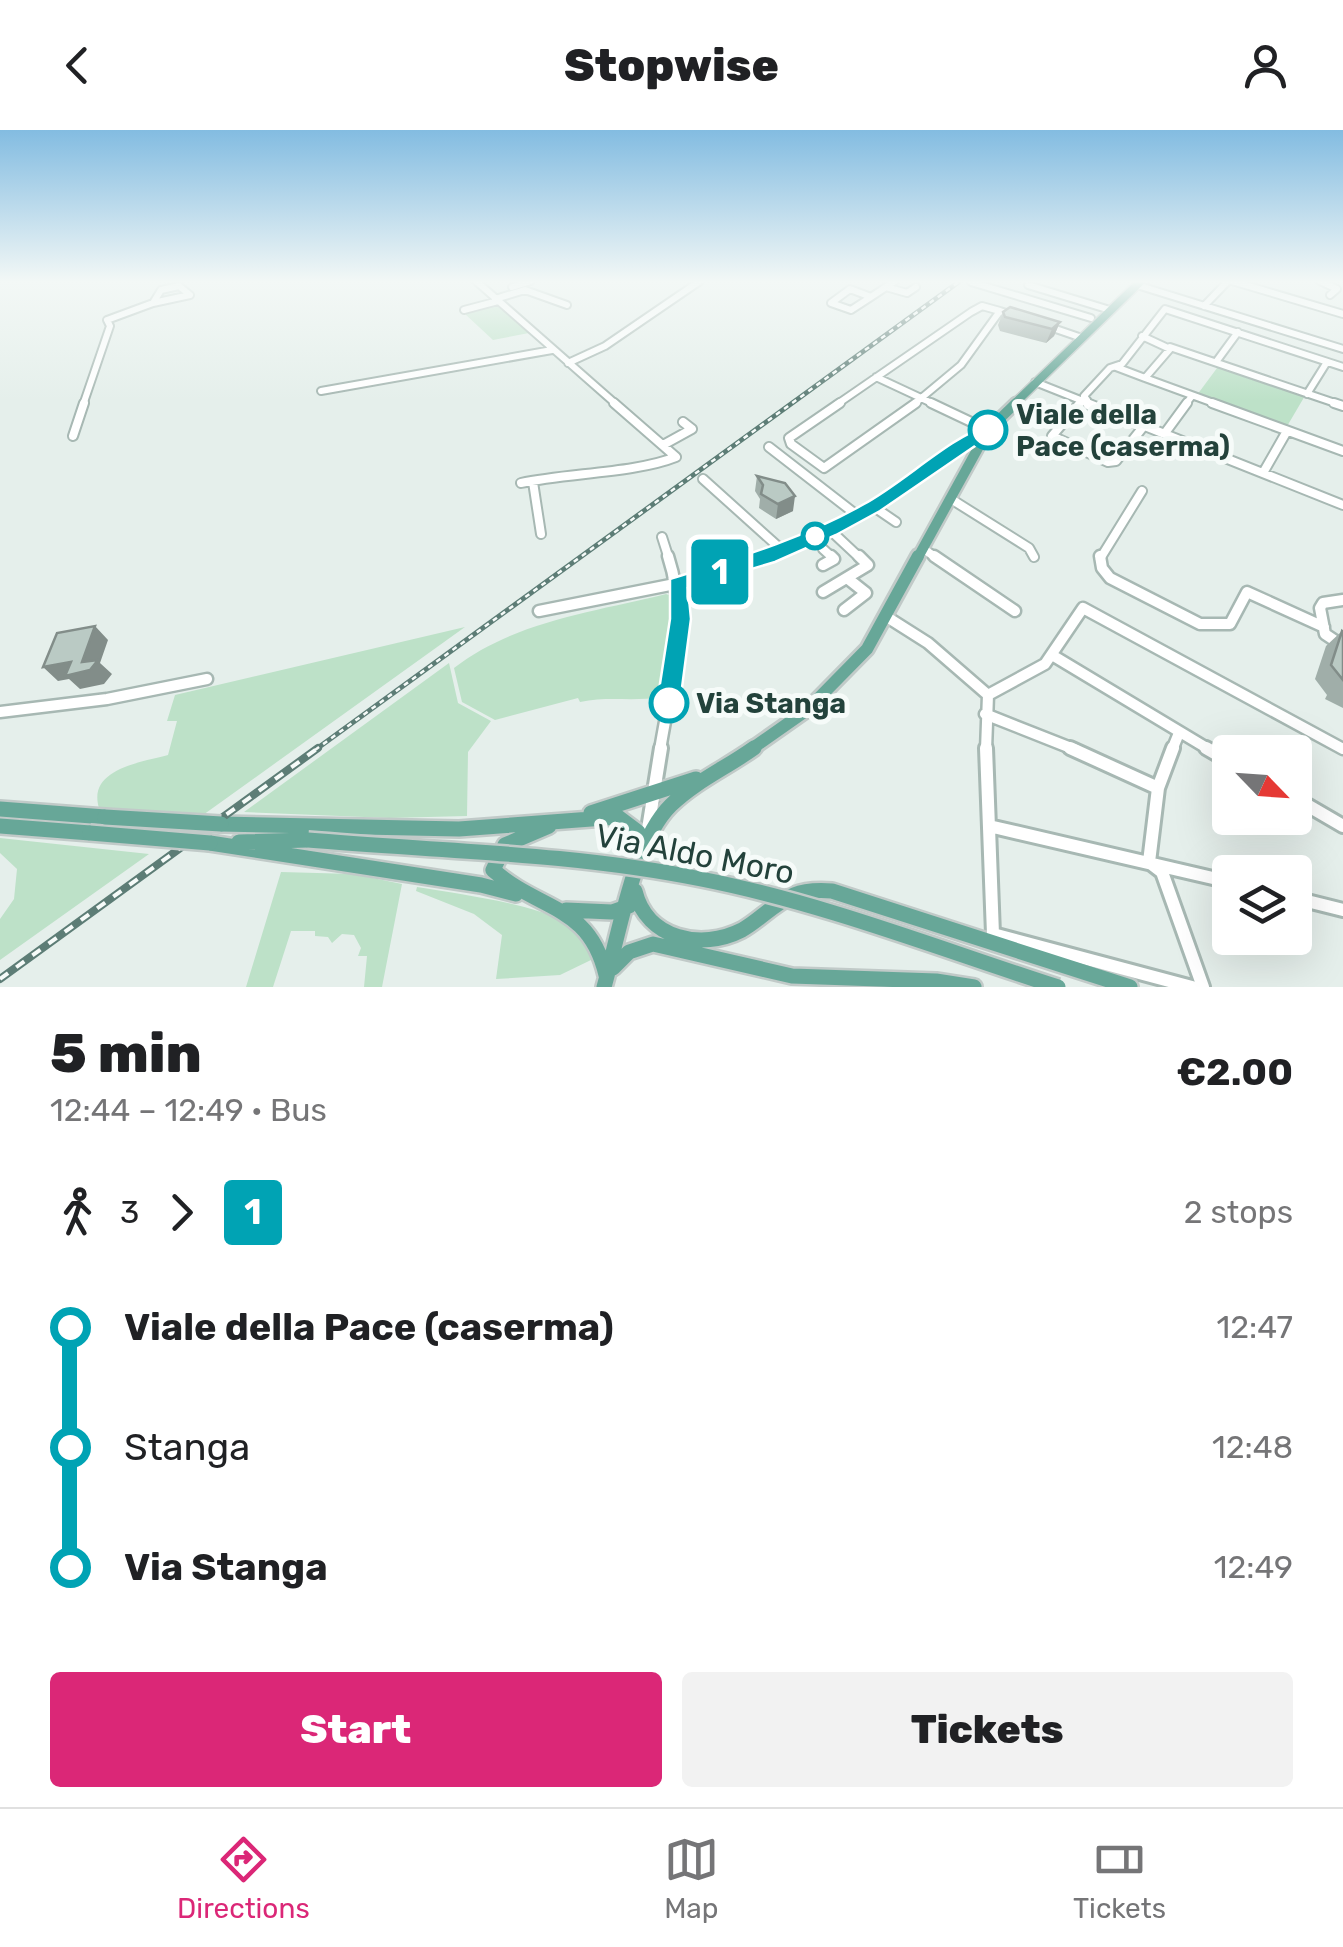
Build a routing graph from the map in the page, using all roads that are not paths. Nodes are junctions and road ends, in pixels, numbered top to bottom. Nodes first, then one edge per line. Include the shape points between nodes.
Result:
1 (107, 321) edge
2 (520, 321) edge
3 (642, 321) edge
4 (960, 321) edge
5 (991, 321) edge
6 (1092, 321) edge
7 (1155, 321) edge
8 (1203, 321) edge
9 (1252, 321) edge
10 (1032, 322) edge
11 (1238, 332) junction
12 (1142, 336) junction
13 (1080, 337) junction
14 (1170, 347) junction
15 (1343, 349) edge
16 (552, 350) junction
17 (1216, 362) junction
18 (1327, 362) junction
19 (568, 363) junction
20 (1114, 366) junction
21 (1343, 367) edge
22 (876, 377) junction
23 (1146, 378) junction
24 (1035, 382) junction
25 (321, 390) dead end
26 (1307, 394) junction
27 (1192, 396) junction
28 (920, 398) junction
29 (1084, 401) junction
30 (1343, 406) edge
31 (683, 422) dead end
32 (1143, 427) junction
33 (988, 430) junction
34 (1287, 430) junction
35 (1161, 431) junction
36 (73, 436) dead end
37 (664, 445) junction
38 (769, 448) dead end
39 (1343, 451) edge
40 (1263, 473) junction
41 (703, 479) dead end
42 (533, 482) junction
43 (521, 483) dead end
44 (1142, 491) dead end
45 (950, 499) junction
46 (1343, 505) edge
47 (874, 507) junction
48 (858, 516) junction
49 (896, 522) dead end
50 (830, 530) junction
51 (540, 534) dead end
52 (662, 537) dead end
53 (817, 543) junction
54 (782, 550) junction
55 (925, 550) junction
56 (695, 555) dead end
57 (1034, 557) dead end
58 (823, 565) dead end
59 (704, 576) junction
60 (847, 578) junction
61 (677, 584) junction
62 (824, 592) dead end
63 (1343, 600) edge
64 (844, 610) dead end
65 (539, 611) dead end
66 (1015, 611) dead end
67 (888, 617) junction
68 (1324, 627) junction
69 (1343, 646) edge
70 (1052, 655) junction
71 (207, 679) dead end
72 (988, 695) junction
73 (0, 712) edge
74 (985, 714) junction
75 (1179, 733) junction
76 (1343, 749) edge
77 (1212, 752) edge
78 (705, 776) junction
79 (1158, 788) junction
80 (655, 794) junction
81 (1312, 808) edge
82 (0, 809) edge
83 (579, 817) junction
84 (221, 824) junction
85 (0, 826) edge
86 (989, 826) junction
87 (1343, 826) edge
88 (308, 840) junction
89 (210, 842) junction
90 (644, 848) junction
91 (1149, 862) junction
92 (1212, 878) edge
93 (635, 887) junction
94 (532, 898) junction
95 (1312, 902) edge
96 (629, 906) junction
97 (562, 910) junction
98 (1342, 910) edge
99 (733, 934) junction
100 (750, 965) junction
101 (605, 984) edge
102 (974, 987) edge
103 (1058, 987) edge
104 (1130, 987) edge
105 (1192, 987) edge
106 (1203, 987) edge

1 - 36 street
2 - 16 street
3 - 19 street
4 - 22 street
5 - 28 street via 977,348
6 - 13 main road
7 - 12 street
8 - 11 street
9 - 15 street
10 - 13 street
11 - 17 street
11 - 18 street
12 - 14 street
12 - 20 street
13 - 24 main road
14 - 17 street
14 - 23 street
16 - 19 street
16 - 25 street
17 - 26 street
18 - 21 street
18 - 26 street
19 - 37 street
20 - 23 street
20 - 29 street
22 - 28 street
22 - 28 street via 789,438 824,468
23 - 27 street
24 - 29 street
24 - 33 main road
26 - 30 street
27 - 34 street
27 - 35 street
28 - 33 street
29 - 32 street via 1114,420
29 - 32 street via 1052,436 1108,462
29 - 35 street
31 - 37 street via 692,429
32 - 35 street
33 - 45 main road
33 - 47 street
34 - 39 street
34 - 40 street
35 - 40 street
37 - 42 street via 676,457 660,464
38 - 48 street
40 - 46 street
41 - 54 street
42 - 43 street
42 - 51 street
44 - 68 street via 1100,557 1110,578 1200,624 1230,624 1247,592
45 - 55 main road
45 - 57 street
47 - 48 street
47 - 49 street
48 - 50 street
50 - 53 street
50 - 60 street via 868,564
52 - 61 street
53 - 54 street
53 - 58 street via 834,558
54 - 59 street
55 - 66 street
55 - 67 main road
56 - 59 street
59 - 61 street
60 - 62 street
60 - 64 street via 866,593
61 - 65 street
61 - 80 street via 680,619
63 - 68 street via 1320,605
67 - 72 street
67 - 78 main road via 867,649 806,710
68 - 69 street
70 - 72 street
70 - 75 street
70 - 76 street via 1083,608
71 - 73 street
72 - 74 street
74 - 79 street
74 - 86 street
75 - 77 street
75 - 79 street
78 - 80 main road
78 - 90 main road via 668,809
79 - 91 street
80 - 83 main road
80 - 90 street
81 - 87 street
82 - 84 main road, bridge
83 - 84 main road via 459,829
83 - 90 main road via 618,817 638,832
83 - 94 main road via 512,838 494,858 500,878
84 - 88 main road, Via Aldo Moro
85 - 89 main road, bridge
86 - 91 street
86 - 105 street via 993,934
88 - 89 main road, Via Aldo Moro
88 - 103 main road, Via Aldo Moro, bridge via 537,857 702,879
89 - 94 main road
90 - 93 main road
91 - 92 street
91 - 106 street via 1162,872
93 - 96 main road
93 - 99 main road via 644,920 662,932 702,939
94 - 97 main road
95 - 98 street
96 - 97 main road
96 - 101 main road
97 - 101 main road via 596,939
99 - 100 main road via 730,948
99 - 104 main road via 786,897 825,890
100 - 101 main road via 653,944 630,952
100 - 102 main road via 792,976

